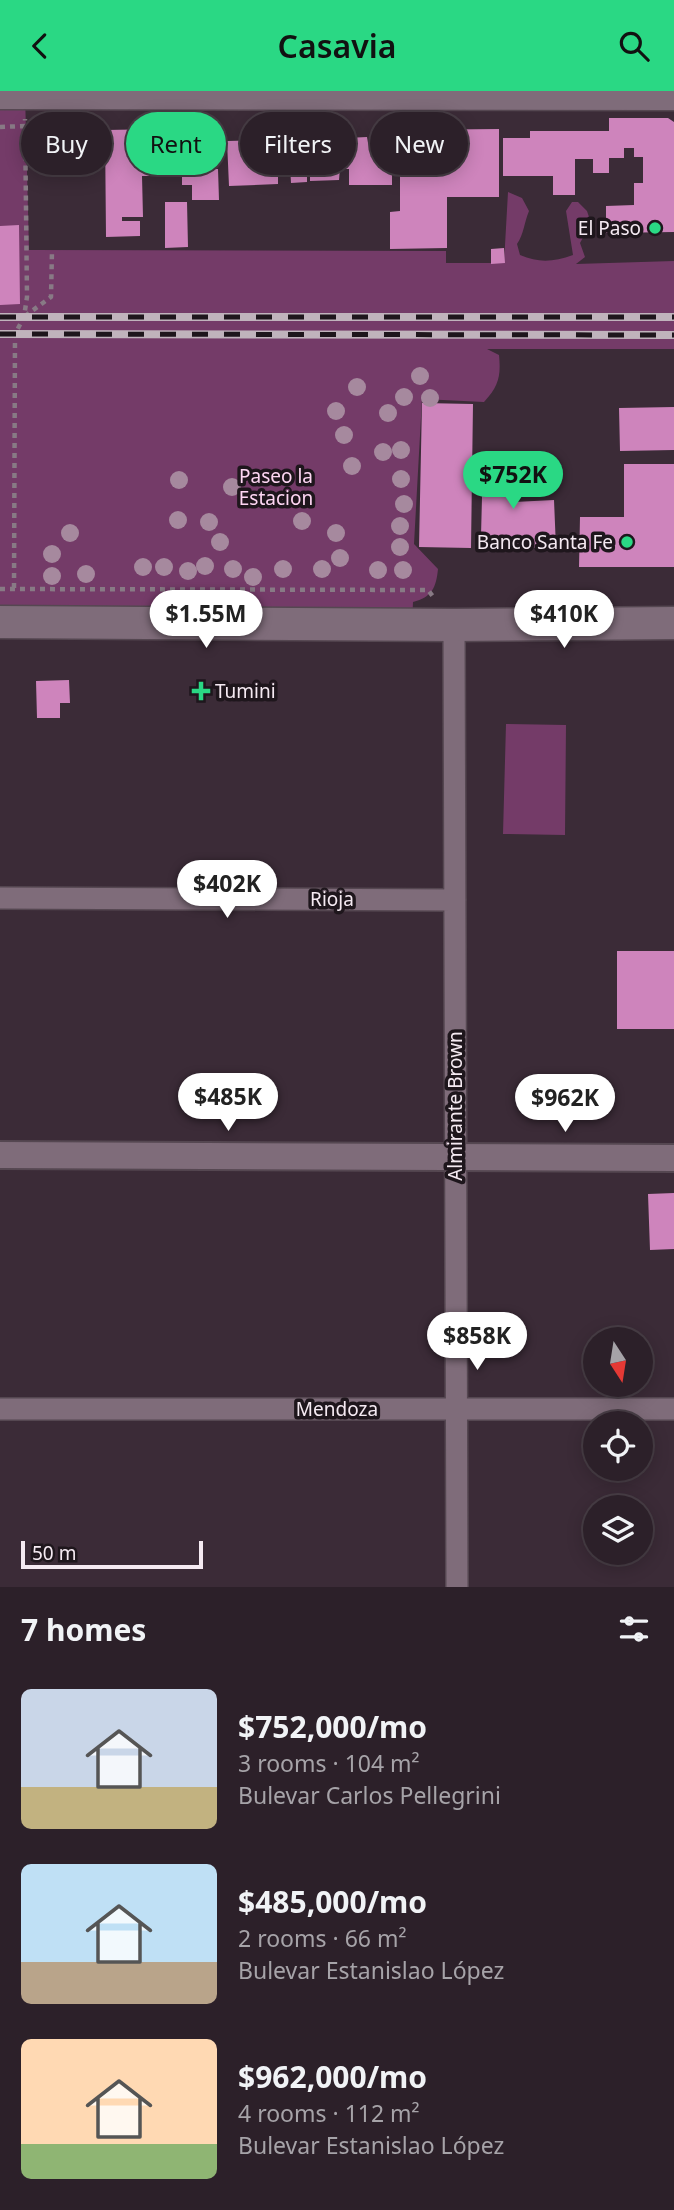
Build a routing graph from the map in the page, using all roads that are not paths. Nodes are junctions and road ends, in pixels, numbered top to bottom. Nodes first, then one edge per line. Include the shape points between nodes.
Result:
1 (13, 93) edge
2 (463, 93) edge
3 (674, 94) edge
4 (0, 622) edge
5 (674, 623) edge
6 (454, 625) junction
7 (0, 898) edge
8 (455, 900) junction
9 (0, 1155) edge
10 (674, 1157) edge
11 (456, 1158) junction
12 (0, 1409) edge
13 (456, 1409) junction
14 (674, 1409) edge
15 (457, 1587) edge

1 - 2 main road
2 - 3 main road
4 - 6 main road
5 - 6 main road
6 - 8 street, Almirante Brown
7 - 8 street, Rioja
8 - 11 street, Almirante Brown
9 - 11 street
10 - 11 street
11 - 13 street, Almirante Brown
12 - 13 street, Mendoza
13 - 14 street, Mendoza
13 - 15 street, Almirante Brown

